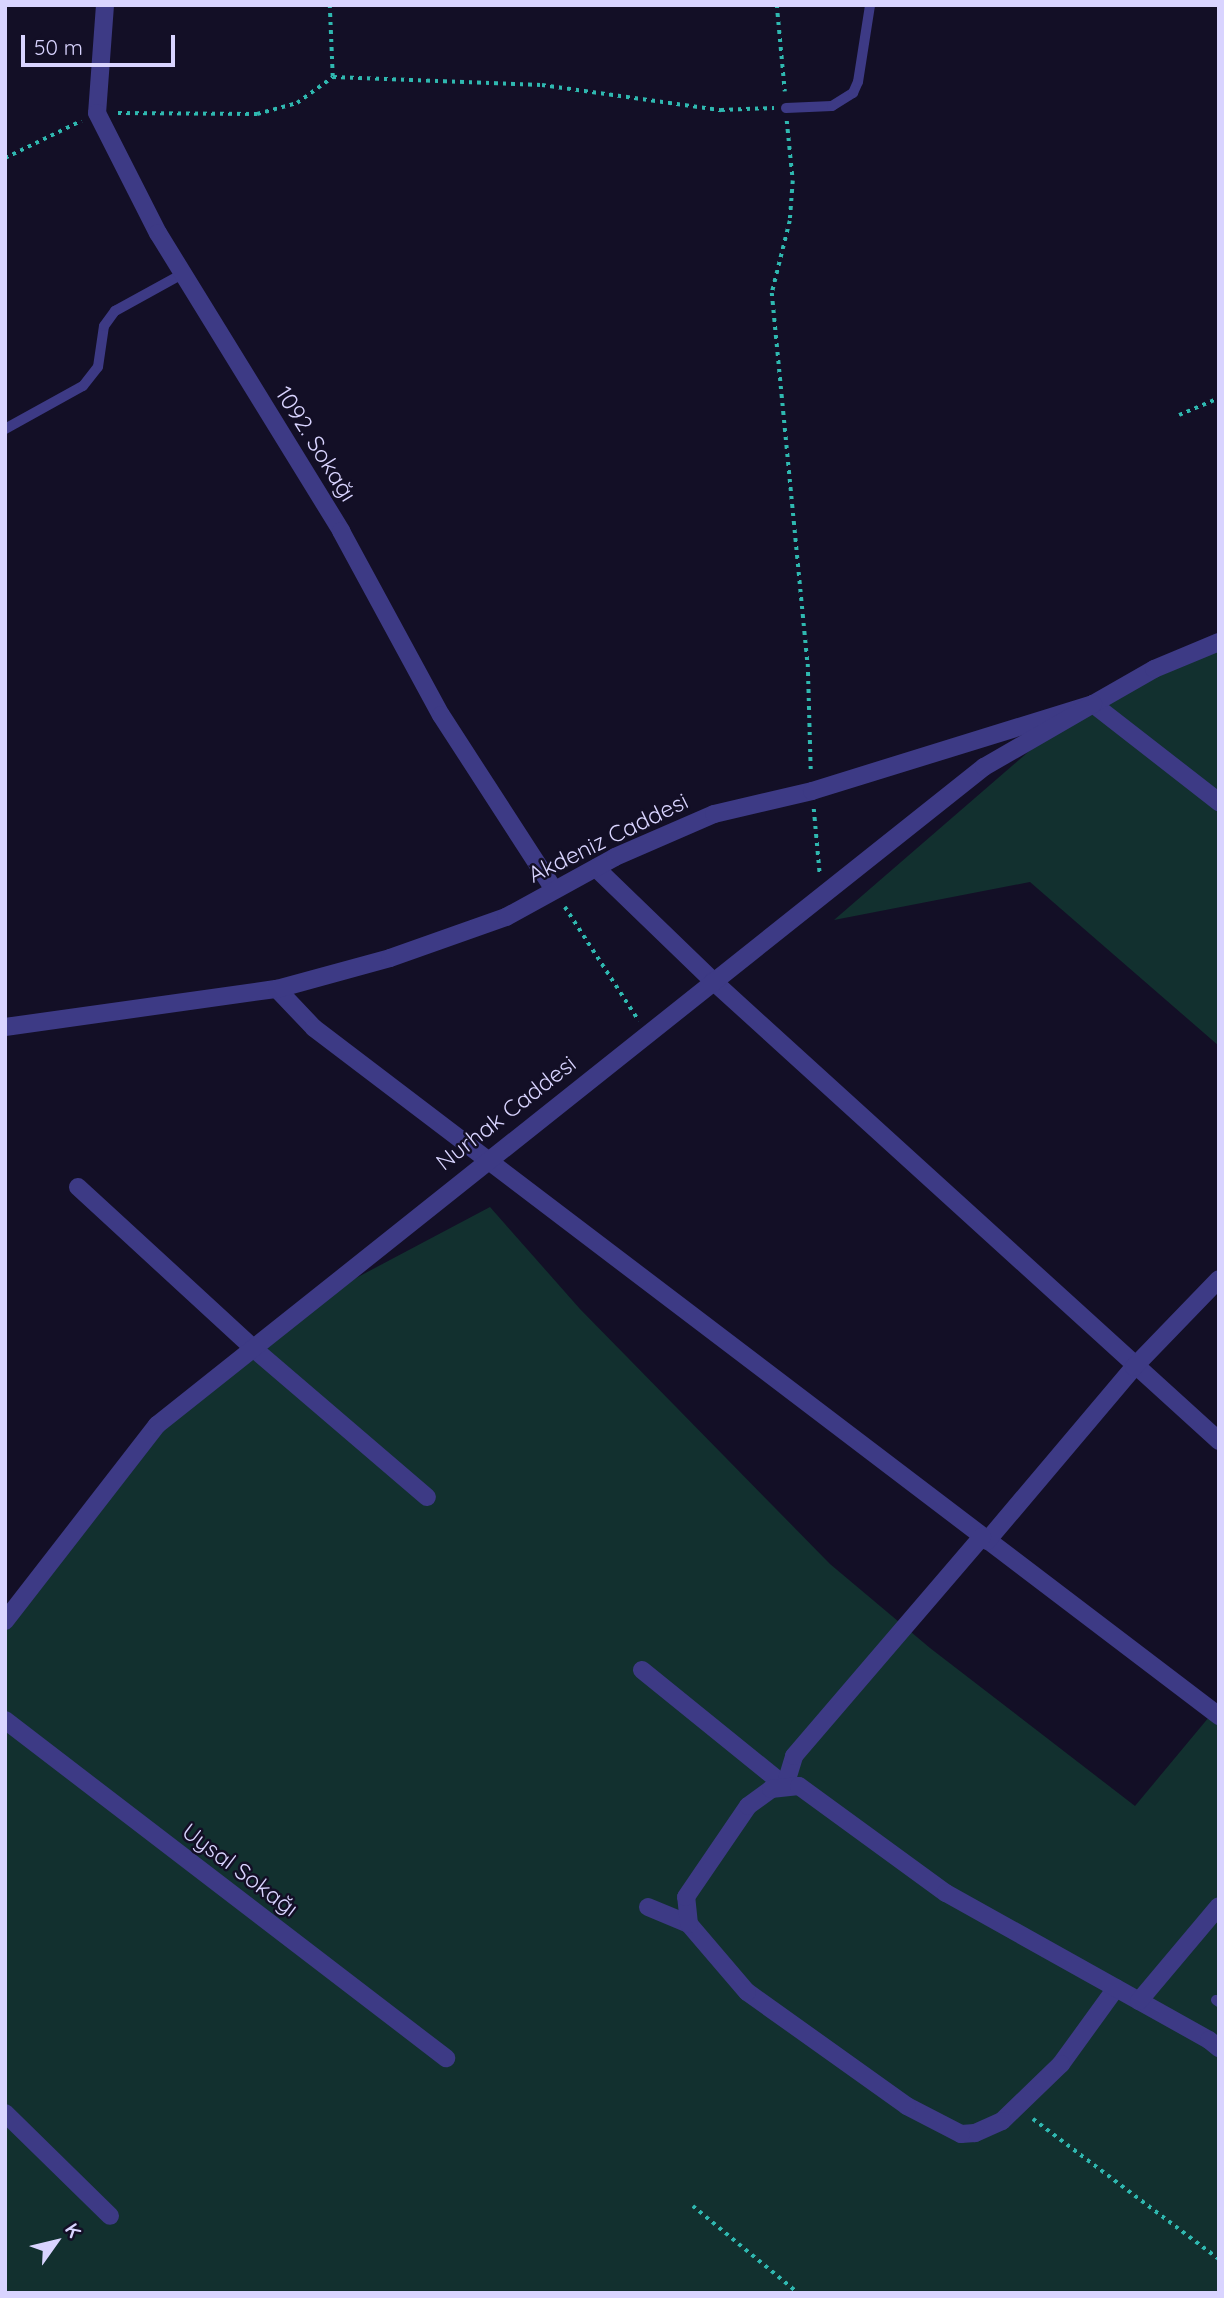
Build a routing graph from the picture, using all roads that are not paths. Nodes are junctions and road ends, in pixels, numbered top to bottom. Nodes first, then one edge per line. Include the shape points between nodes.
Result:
1 (105, 5) edge
2 (870, 5) edge
3 (786, 108) road end
4 (182, 274) junction
5 (5, 429) edge
6 (1219, 642) edge
7 (1093, 704) junction
8 (1219, 802) edge
9 (596, 868) junction
10 (554, 891) junction
11 (713, 981) junction
12 (277, 989) junction
13 (5, 1027) edge
14 (486, 1160) junction
15 (78, 1187) dead end
16 (1219, 1279) edge
17 (253, 1348) junction
18 (1134, 1367) junction
19 (1219, 1441) edge
20 (427, 1497) dead end
21 (985, 1539) junction
22 (5, 1621) edge
23 (642, 1670) dead end
24 (1219, 1716) edge
25 (5, 1720) edge
26 (785, 1786) junction
27 (1219, 1906) edge
28 (648, 1907) dead end
29 (689, 1924) junction
30 (1115, 1988) junction
31 (1139, 2001) junction
32 (1219, 2048) edge
33 (446, 2058) dead end
34 (5, 2113) edge
35 (110, 2216) dead end

1 - 4 street, 1092. Sokağı via 97,113
2 - 3 lane via 853,93 832,106
4 - 5 lane via 116,311 104,326 98,367 83,386
4 - 10 street, 1092. Sokağı via 341,531 441,715
6 - 7 street, Akdeniz Caddesi via 1154,668
7 - 8 street
7 - 9 street, Akdeniz Caddesi via 812,791 715,814
7 - 11 street, Nurhak Caddesi via 984,768
9 - 10 street, Akdeniz Caddesi
9 - 11 street
10 - 12 street, Akdeniz Caddesi via 506,917
11 - 14 street, Nurhak Caddesi
11 - 18 street
12 - 13 street, Akdeniz Caddesi
12 - 14 street via 314,1028
14 - 17 street, Nurhak Caddesi
14 - 21 street
15 - 17 street
16 - 18 street
17 - 20 street
17 - 22 street, Nurhak Caddesi via 157,1425
18 - 19 street
18 - 21 street
21 - 24 street
21 - 26 street via 794,1756
23 - 26 street
25 - 33 street, Uysal Sokağı
26 - 29 street via 771,1789 748,1806 686,1897
26 - 30 street via 799,1786 946,1893
27 - 31 street
28 - 29 street
29 - 30 street via 747,1992 906,2106 961,2134 989,2129 1017,2107 1061,2064
30 - 31 street
31 - 32 street
34 - 35 street

